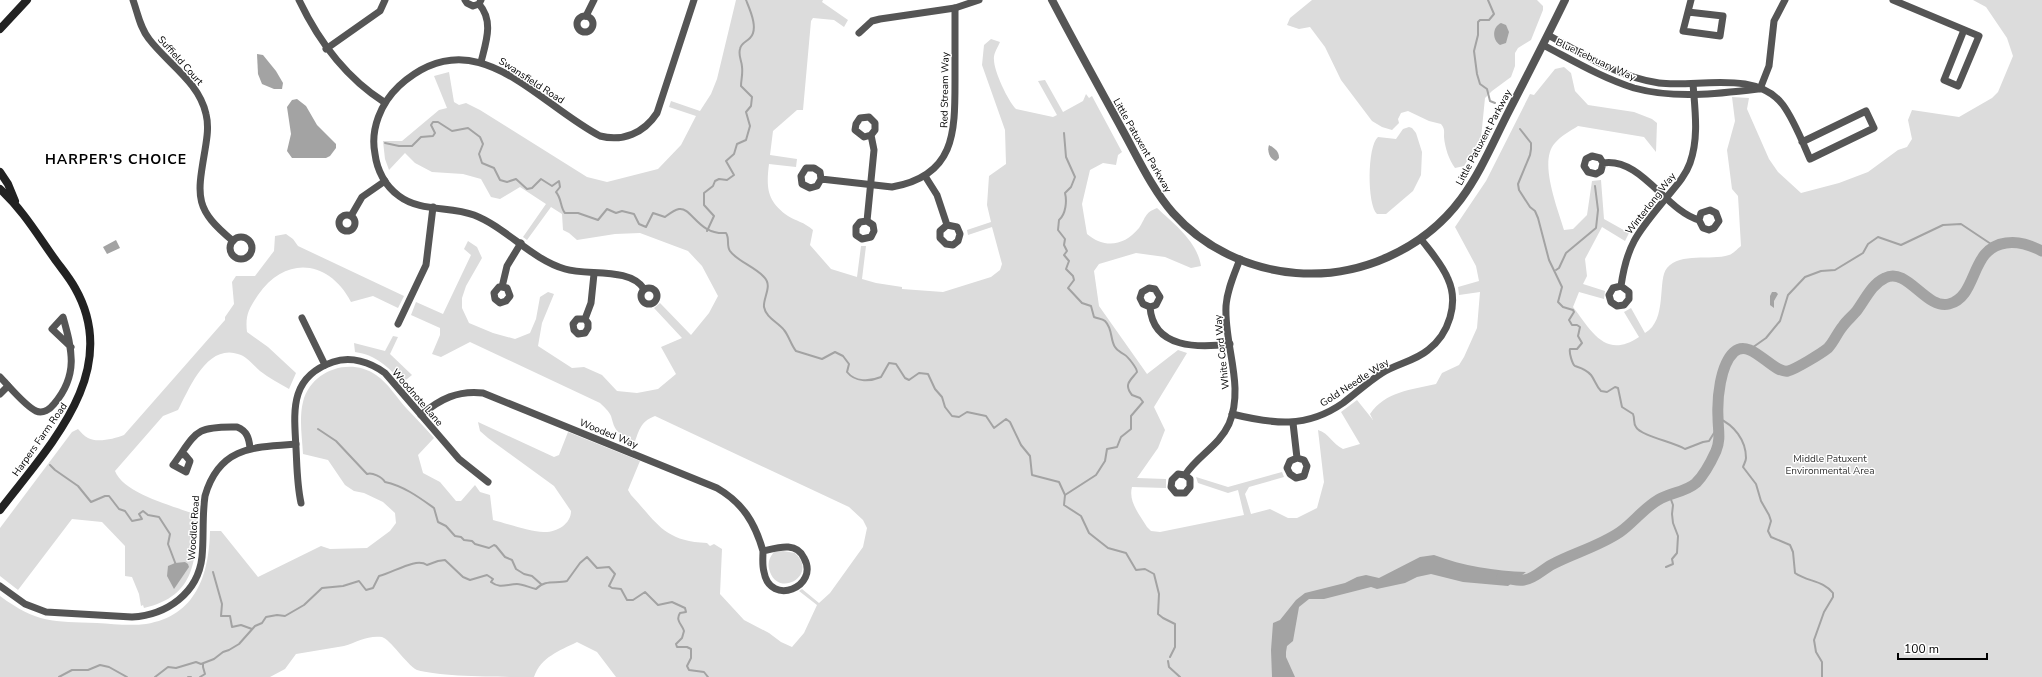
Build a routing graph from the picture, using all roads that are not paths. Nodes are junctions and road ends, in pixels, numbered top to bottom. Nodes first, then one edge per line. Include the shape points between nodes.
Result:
1 (27, 0) edge
2 (133, 0) edge
3 (299, 0) edge
4 (385, 0) edge
5 (465, 0) edge
6 (594, 0) edge
7 (694, 0) edge
8 (979, 0) edge
9 (1052, 0) edge
10 (1566, 0) edge
11 (1691, 0) edge
12 (1785, 0) edge
13 (1893, 0) edge
14 (480, 2) edge
15 (955, 8) junction
16 (1688, 12) junction
17 (586, 16) dead end
18 (0, 29) edge
19 (1964, 30) junction
20 (859, 33) dead end
21 (1548, 35) junction
22 (1543, 45) junction
23 (326, 49) junction
24 (481, 62) junction
25 (1693, 84) junction
26 (1760, 89) junction
27 (1693, 95) junction
28 (384, 102) junction
29 (871, 135) dead end
30 (1802, 142) junction
31 (1603, 163) dead end
32 (0, 172) edge
33 (925, 176) junction
34 (821, 179) dead end
35 (385, 181) junction
36 (871, 186) junction
37 (0, 189) edge
38 (1667, 198) junction
39 (16, 204) junction
40 (433, 207) junction
41 (351, 216) dead end
42 (1699, 220) dead end
43 (867, 221) dead end
44 (947, 225) dead end
45 (1421, 239) junction
46 (233, 241) dead end
47 (521, 243) junction
48 (1240, 260) junction
49 (594, 274) junction
50 (1621, 286) dead end
51 (502, 287) dead end
52 (644, 289) dead end
53 (1150, 307) dead end
54 (302, 318) dead end
55 (585, 319) dead end
56 (398, 324) dead end
57 (1230, 344) junction
58 (71, 347) dead end
59 (325, 365) junction
60 (0, 377) edge
61 (8, 386) junction
62 (0, 394) edge
63 (421, 414) junction
64 (1232, 414) junction
65 (1293, 422) junction
66 (296, 444) junction
67 (250, 448) junction
68 (181, 454) dead end
69 (1297, 458) dead end
70 (1185, 475) dead end
71 (488, 482) dead end
72 (301, 503) dead end
73 (1, 506) edge
74 (763, 551) junction
75 (0, 586) edge

1 - 18 main road
2 - 46 street, Suffield Court via 141,26 148,38 191,83 203,103 208,131 200,198 209,219
3 - 23 street
4 - 23 street via 380,11
5 - 14 street via 470,6
6 - 17 street
7 - 24 street, Swansfield Road via 657,113 646,126 626,137 600,136 588,130 513,77
8 - 15 street
9 - 48 street, Little Patuxent Parkway via 1162,199 1194,233 1207,243
10 - 21 street, Little Patuxent Parkway
11 - 16 street
12 - 26 street via 1774,21 1769,66
13 - 19 street
14 - 24 street via 488,20 488,37
15 - 20 street via 880,19
15 - 33 street, Red Stream Way via 954,129 945,154
16 - 16 street via 1683,31 1720,36 1723,16
19 - 19 street via 1979,36 1958,86 1944,80
21 - 22 street, Little Patuxent Parkway
21 - 25 street, Blue February Way via 1627,75 1659,83
22 - 27 street, Blue February Way via 1611,79 1634,87
22 - 45 street, Little Patuxent Parkway via 1471,183 1450,212
23 - 28 street via 357,83
24 - 28 street, Swansfield Road via 450,61 428,68 406,80
25 - 26 street, Blue February Way via 1737,83
25 - 27 street, Winterlong Way
26 - 27 street, Blue February Way
26 - 30 street, Blue February Way via 1772,95 1784,106
27 - 38 street, Winterlong Way via 1695,131 1692,154 1685,174
28 - 35 street, Swansfield Road via 376,123 373,142 376,162
29 - 36 street via 874,150
30 - 30 street, Blue February Way via 1810,159 1874,128 1866,111
31 - 38 street via 1616,163 1627,167
32 - 39 main road, Harpers Farm Road
33 - 36 street, Red Stream Way via 903,185
33 - 44 street via 937,195
34 - 36 street, Red Stream Way
35 - 40 street, Swansfield Road via 391,190 405,200
35 - 41 street via 362,197
36 - 43 street
37 - 39 main road, Harpers Farm Road
38 - 42 street via 1686,214
38 - 50 street, Winterlong Way via 1634,239 1624,262
39 - 73 main road, Harpers Farm Road via 75,288 86,316 90,347 84,386 72,412
40 - 47 street, Swansfield Road via 474,215
40 - 56 street via 426,265
45 - 48 street, Little Patuxent Parkway via 1373,263 1332,272 1284,272
45 - 65 street, Gold Needle Way via 1444,270 1451,286 1452,306 1444,332 1428,351 1383,373 1342,403 1315,417
47 - 49 street, Swansfield Road via 556,266
47 - 51 street via 507,266
48 - 57 street, White Cord Way via 1227,301 1226,320
49 - 52 street, Swansfield Road via 624,276 638,282
49 - 55 street via 591,303
53 - 57 street via 1156,325 1176,342 1197,347
54 - 59 street
57 - 64 street, White Cord Way via 1235,381
58 - 61 street via 70,375 62,393 47,410 42,412 32,408
59 - 63 street, Woodnote Lane via 344,360 372,364 385,373
59 - 66 street, Woodnote Lane via 307,378 296,399
60 - 61 street
61 - 62 street
63 - 71 street, Woodnote Lane via 464,464
63 - 74 street, Wooded Way via 453,395 475,392 494,397 717,488 734,500 748,516 758,533
64 - 65 street, Gold Needle Way via 1266,422
64 - 70 street, White Cord Way via 1219,440
65 - 69 street
66 - 67 street, Woodlot Road
66 - 72 street, Woodnote Lane
67 - 68 street via 249,438 242,428 209,427 195,435
67 - 75 street, Woodlot Road via 226,460 212,476 204,501 200,569 191,587 173,605 142,616 56,614 25,604
74 - 74 street, Wooded Way via 787,547 799,551 807,564 802,582 788,591 772,587 763,572

